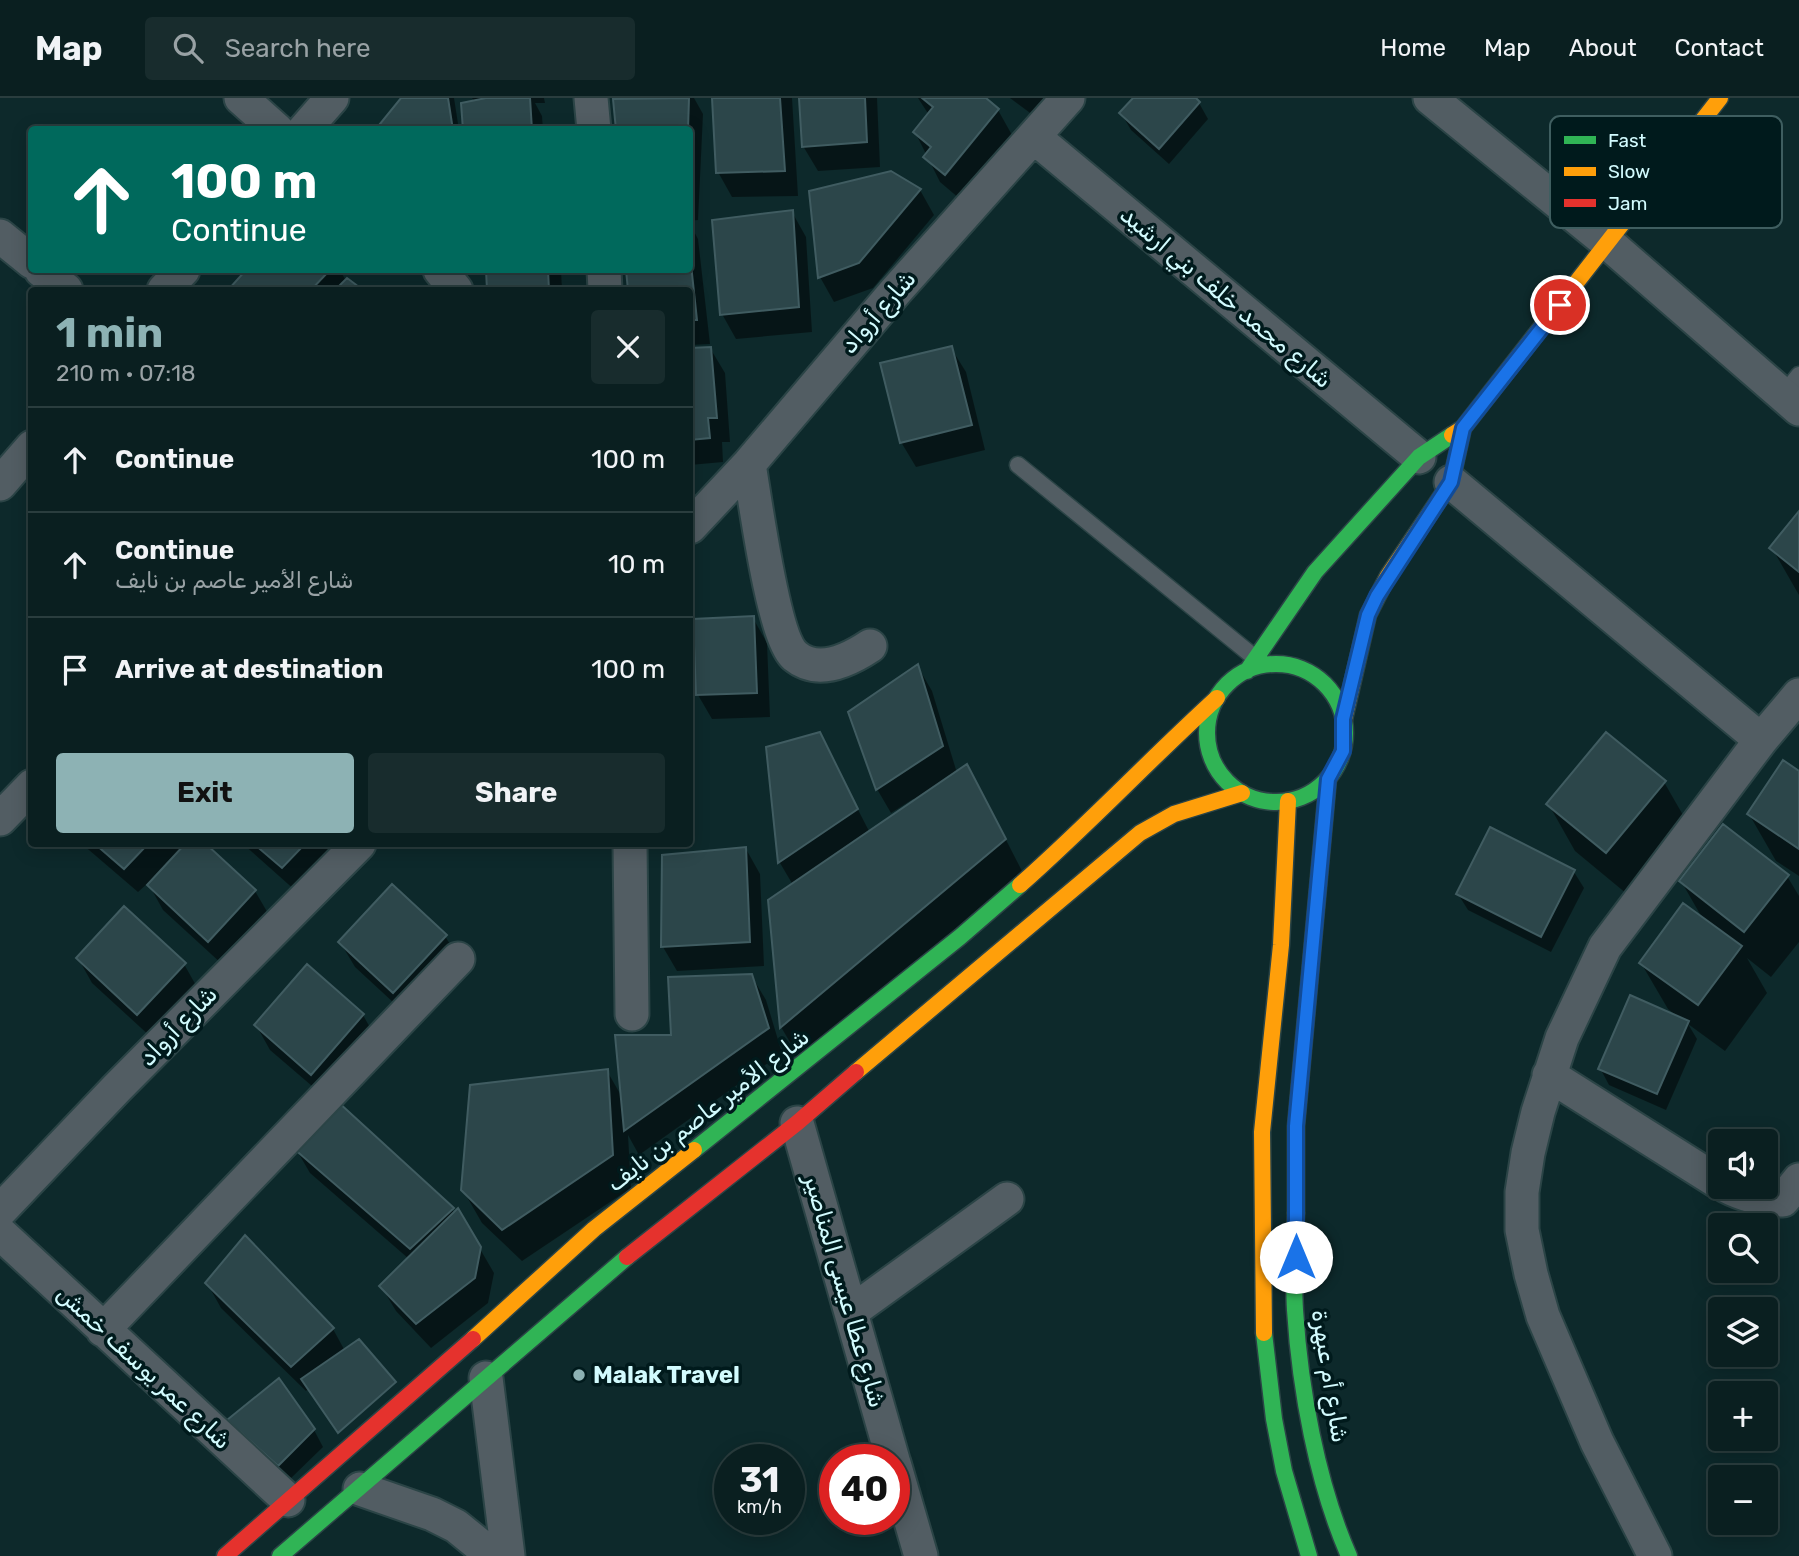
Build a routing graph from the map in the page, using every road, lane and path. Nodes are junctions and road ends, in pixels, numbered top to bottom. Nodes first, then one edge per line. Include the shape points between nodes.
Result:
1 (242, 98) edge
2 (332, 98) edge
3 (591, 98) edge
4 (1068, 98) edge
5 (1430, 98) edge
6 (1720, 98) edge
7 (1706, 116) edge
8 (273, 126) edge
9 (307, 126) edge
10 (594, 126) edge
11 (1034, 137) junction
12 (1550, 196) edge
13 (1590, 228) edge
14 (1620, 228) edge
15 (0, 236) edge
16 (1608, 243) junction
17 (28, 259) edge
18 (45, 273) edge
19 (180, 273) edge
20 (442, 273) edge
21 (62, 287) edge
22 (167, 287) edge
23 (454, 287) edge
24 (1794, 393) edge
25 (1463, 428) junction
26 (28, 452) edge
27 (1419, 457) junction
28 (749, 464) junction
29 (1018, 466) dead end
30 (1451, 482) junction
31 (0, 484) edge
32 (693, 524) edge
33 (870, 646) dead end
34 (1250, 664) junction
35 (1217, 698) junction
36 (1795, 708) edge
37 (1343, 719) junction
38 (1761, 740) junction
39 (1328, 779) junction
40 (28, 790) edge
41 (1242, 793) junction
42 (1288, 801) junction
43 (0, 819) edge
44 (356, 847) edge
45 (630, 847) edge
46 (457, 959) dead end
47 (632, 1014) dead end
48 (1549, 1075) junction
49 (797, 1123) junction
50 (1708, 1175) edge
51 (1799, 1180) edge
52 (1007, 1199) dead end
53 (1773, 1199) edge
54 (0, 1211) edge
55 (0, 1233) edge
56 (851, 1312) junction
57 (103, 1330) junction
58 (486, 1378) junction
59 (889, 1444) edge
60 (360, 1489) junction
61 (288, 1500) junction
62 (910, 1517) edge
63 (225, 1556) edge
64 (280, 1556) edge
65 (493, 1556) edge
66 (508, 1556) edge
67 (921, 1556) edge
68 (1309, 1556) edge
69 (1349, 1556) edge
70 (1655, 1556) edge

1 - 8 street
2 - 9 street
3 - 10 street
4 - 11 street, شارع أرواد
5 - 12 street
6 - 7 main road
11 - 27 street, شارع محمد خلف بني ارشيد
11 - 28 street, شارع أرواد
13 - 16 street
14 - 16 main road
15 - 17 street
16 - 24 street
16 - 25 main road
18 - 21 street
19 - 22 street
20 - 23 street
25 - 27 main road
25 - 30 main road
26 - 31 street
27 - 34 main road via 1315,572
28 - 32 street, شارع أرواد
28 - 33 street via 775,611 787,647 797,658 834,664
29 - 34 lane
30 - 37 main road via 1368,615
30 - 38 street
34 - 35 main road
34 - 37 main road via 1298,668 1314,676 1328,687
35 - 41 main road via 1207,733 1209,751 1216,767
35 - 61 main road, شارع الأمير عاصم بن نايف via 1047,861 960,937 594,1229
36 - 38 street
37 - 39 main road via 1343,751
38 - 48 street via 1605,947
39 - 42 main road via 1310,793
39 - 69 main road, شارع أم عبهرة via 1296,1126 1296,1309 1304,1394 1333,1519
40 - 43 street
41 - 42 main road via 1264,801
41 - 49 main road via 1174,814 1140,833
42 - 68 main road via 1281,945 1262,1132 1264,1323 1279,1445
44 - 54 street, شارع أرواد
45 - 47 street
46 - 57 street
48 - 50 street
48 - 70 street via 1522,1192 1522,1230 1531,1274 1543,1317 1597,1442
49 - 56 street, شارع عطا عيسى المناصير
49 - 58 main road via 642,1244
51 - 53 street via 1783,1200
52 - 56 street
55 - 57 street, شارع عمر يوسف خمش
56 - 59 street, شارع عطا عيسى المناصير
57 - 61 street, شارع عمر يوسف خمش
58 - 60 main road
58 - 66 street
60 - 64 main road
60 - 65 street via 456,1525
61 - 63 main road, شارع الأمير عاصم بن نايف
62 - 67 street, شارع عطا عيسى المناصير

